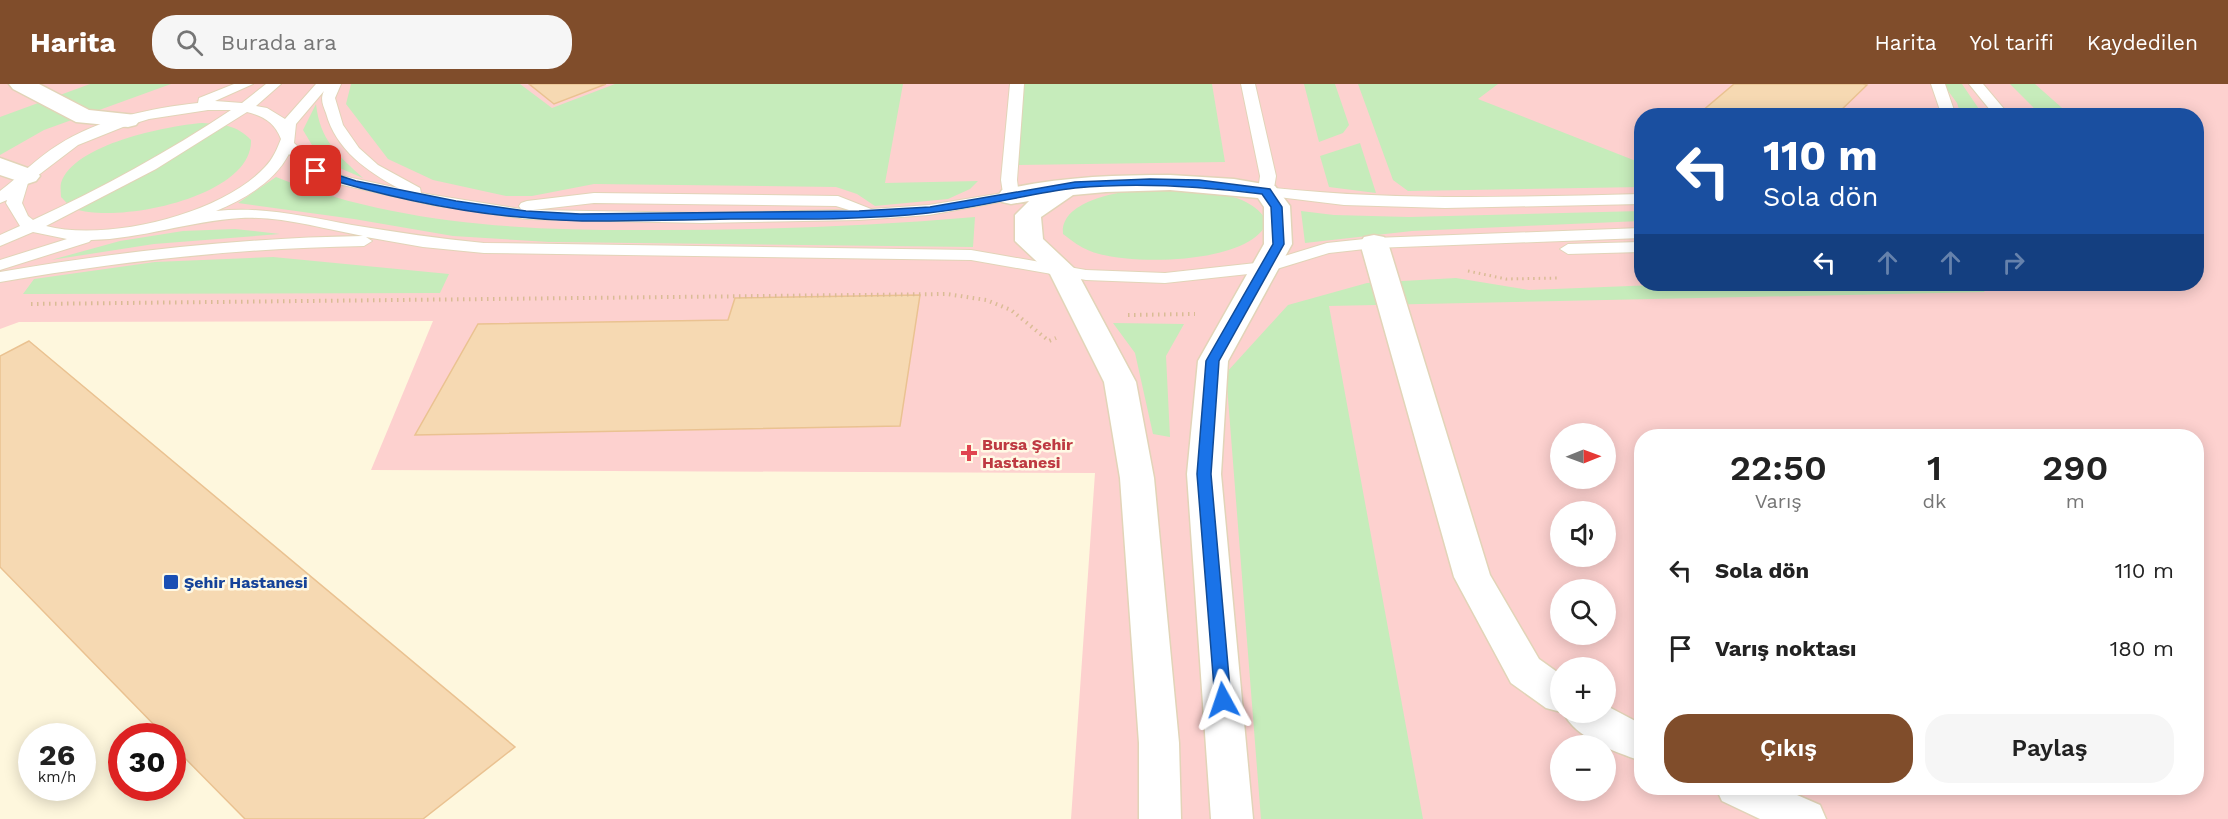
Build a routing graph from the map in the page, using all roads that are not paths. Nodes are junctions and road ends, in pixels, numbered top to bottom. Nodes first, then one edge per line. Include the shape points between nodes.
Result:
1 (21, 84) edge
2 (246, 84) edge
3 (274, 84) edge
4 (323, 84) edge
5 (334, 84) edge
6 (1017, 84) edge
7 (1248, 84) edge
8 (1938, 84) edge
9 (1976, 84) edge
10 (244, 108) junction
11 (1948, 108) edge
12 (1996, 108) edge
13 (155, 113) junction
14 (128, 120) junction
15 (287, 141) junction
16 (0, 166) edge
17 (24, 179) junction
18 (1075, 185) junction
19 (1266, 192) junction
20 (1011, 196) junction
21 (0, 198) edge
22 (1634, 199) edge
23 (433, 200) junction
24 (173, 221) junction
25 (34, 226) junction
26 (1634, 233) edge
27 (97, 235) junction
28 (0, 241) edge
29 (1429, 241) junction
30 (423, 242) junction
31 (1374, 243) junction
32 (1634, 248) edge
33 (0, 265) edge
34 (1267, 267) junction
35 (1062, 270) junction
36 (0, 277) edge
37 (1550, 689) edge
38 (1598, 723) edge
39 (1634, 740) edge
40 (1752, 795) edge
41 (1160, 819) edge
42 (1232, 819) edge
43 (1805, 819) edge

1 - 14 street via 84,117
2 - 13 lane via 204,101
3 - 10 lane
4 - 15 lane via 289,123
5 - 23 lane via 328,98 336,125 354,151 372,168
6 - 20 lane
7 - 19 lane via 1268,176
8 - 11 lane
9 - 12 lane
10 - 13 lane via 196,106
10 - 15 lane via 262,112 281,123
10 - 25 lane via 173,153
13 - 14 lane
14 - 17 lane via 74,141 42,161
15 - 23 lane via 316,171 334,179
15 - 24 lane via 282,155 267,173 242,192
16 - 17 street
17 - 21 lane
17 - 25 lane via 14,203 23,220
18 - 19 street via 1199,183
18 - 20 street
18 - 35 street via 1028,215 1029,241
19 - 22 lane via 1344,200 1445,203
19 - 34 street via 1276,207 1279,226 1278,244
20 - 23 lane via 930,210 702,218 580,217
24 - 27 lane
24 - 30 lane via 242,213 271,215
25 - 27 lane via 65,234
25 - 28 lane
26 - 29 lane
27 - 33 lane
29 - 31 lane
29 - 32 lane via 1471,252
30 - 35 lane via 496,249 971,255
30 - 36 lane via 320,241 237,246 133,255
31 - 34 lane via 1328,248
31 - 37 street via 1472,577 1525,671
34 - 35 lane via 1165,278 1119,278
34 - 42 street via 1213,361 1204,474
35 - 41 street via 1120,382 1137,478 1159,743
38 - 39 street
40 - 43 street

